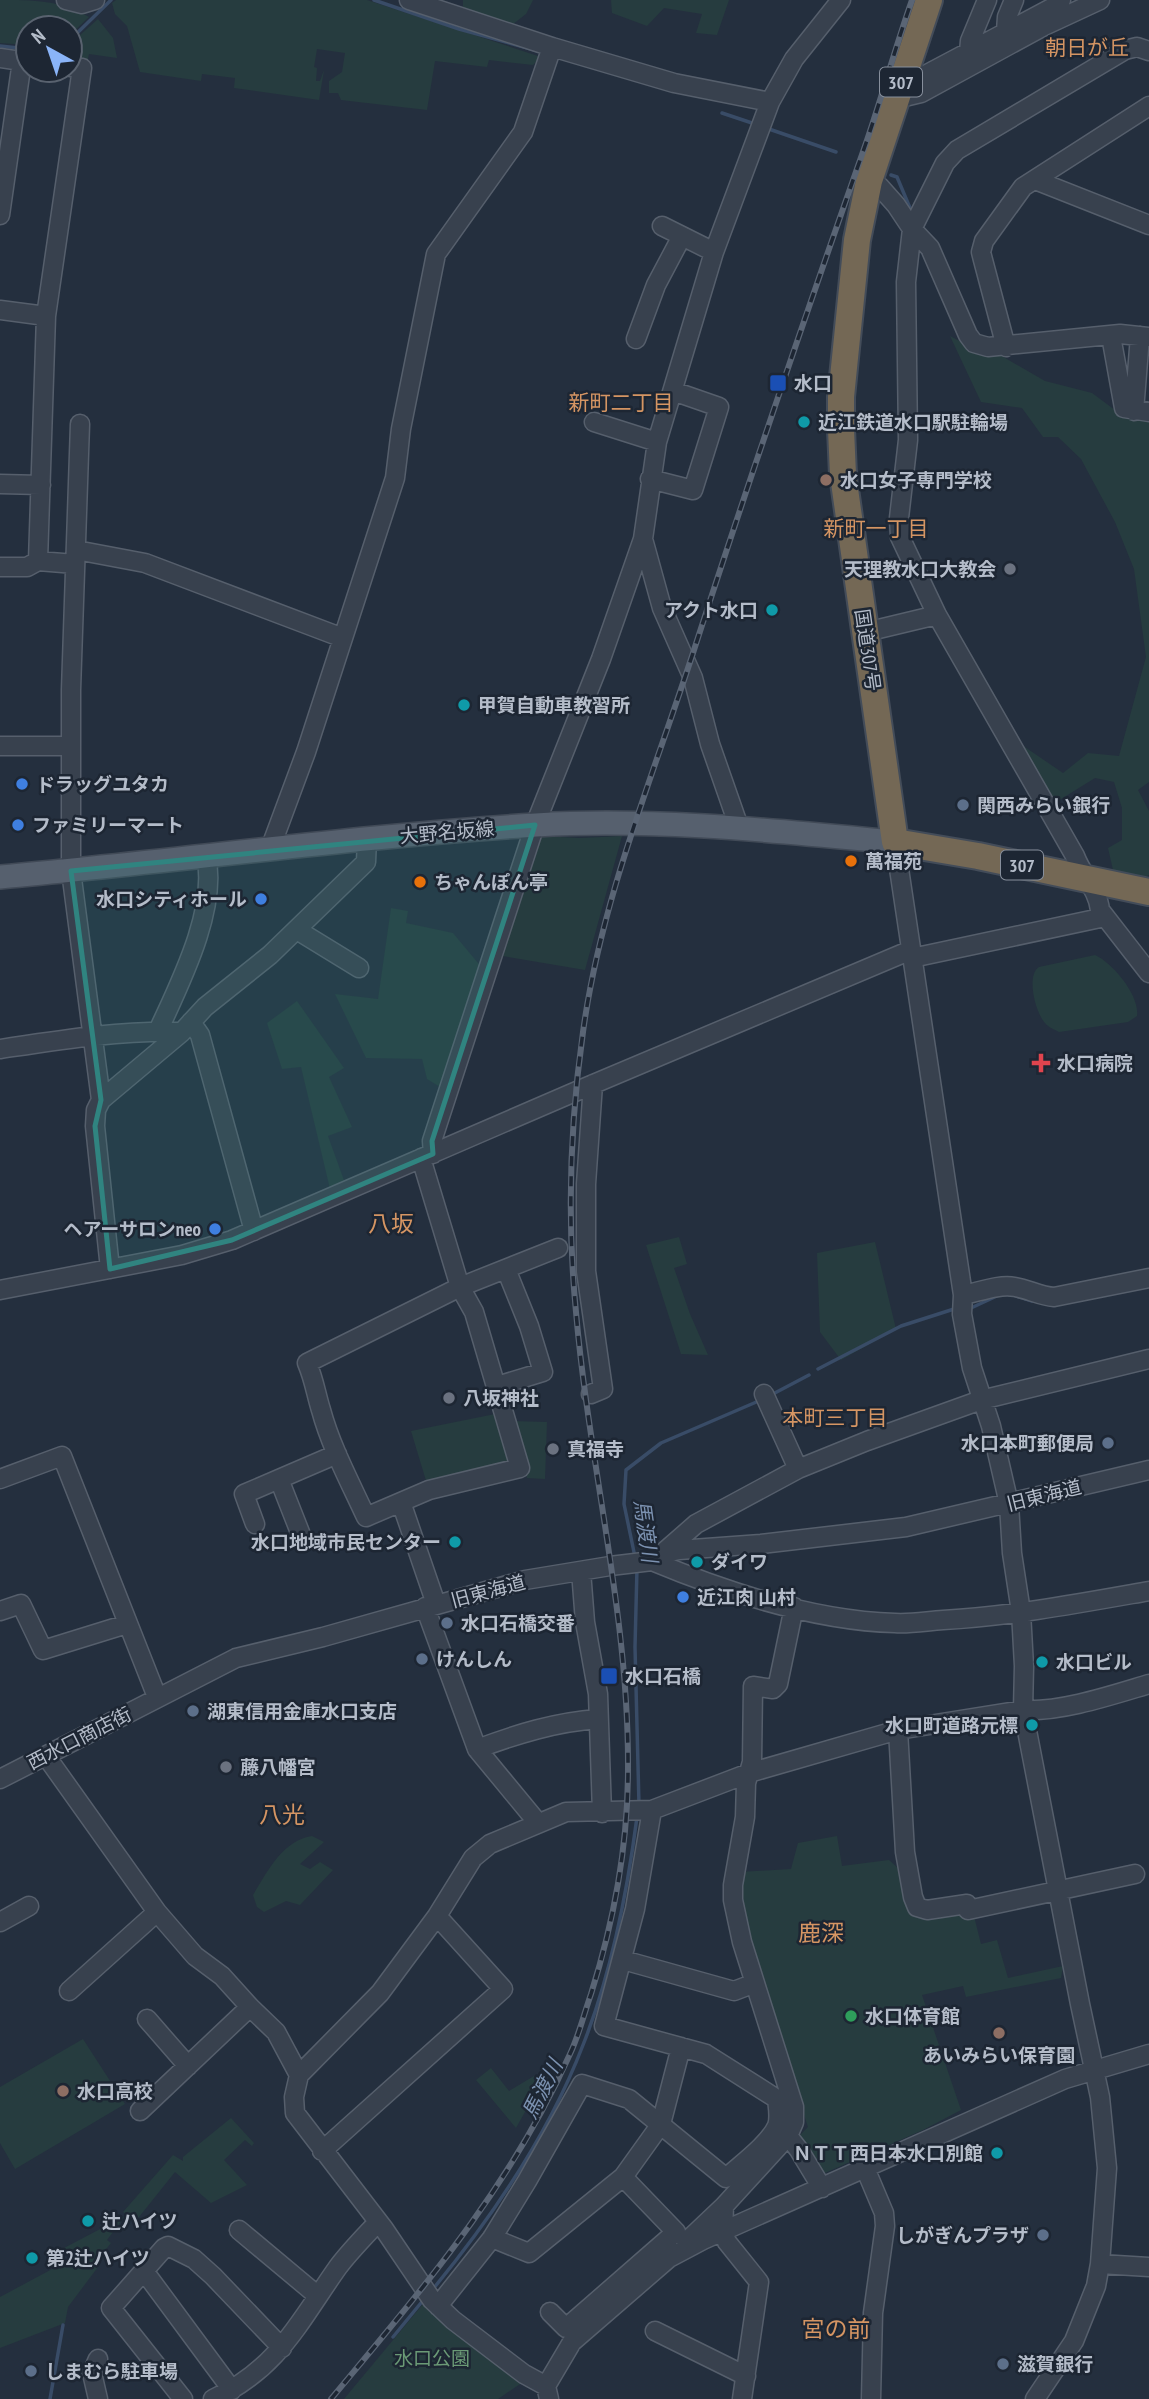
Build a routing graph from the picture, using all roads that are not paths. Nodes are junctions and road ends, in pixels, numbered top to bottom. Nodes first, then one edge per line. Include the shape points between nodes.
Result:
1 (66, 0) edge
2 (94, 0) edge
3 (409, 0) edge
4 (841, 0) edge
5 (929, 0) edge
6 (987, 0) edge
7 (1014, 0) edge
8 (1062, 0) edge
9 (1100, 0) edge
10 (1006, 32) junction
11 (552, 47) junction
12 (1149, 51) edge
13 (970, 52) junction
14 (21, 84) edge
15 (80, 84) edge
16 (896, 99) junction
17 (770, 102) junction
18 (1149, 106) edge
19 (1035, 180) junction
20 (869, 181) junction
21 (0, 215) edge
22 (1149, 225) edge
23 (662, 226) dead end
24 (912, 229) junction
25 (682, 236) junction
26 (713, 252) junction
27 (0, 310) edge
28 (47, 316) junction
29 (1111, 335) junction
30 (1145, 337) edge
31 (636, 339) dead end
32 (1006, 347) junction
33 (673, 391) junction
34 (1142, 412) edge
35 (594, 422) dead end
36 (80, 424) dead end
37 (657, 442) junction
38 (650, 479) junction
39 (0, 484) edge
40 (41, 485) junction
41 (643, 539) junction
42 (76, 557) junction
43 (38, 561) junction
44 (0, 567) edge
45 (937, 615) junction
46 (866, 632) junction
47 (343, 638) junction
48 (0, 746) edge
49 (71, 746) junction
50 (535, 825) junction
51 (739, 827) junction
52 (367, 839) junction
53 (895, 842) junction
54 (270, 849) junction
55 (206, 856) junction
56 (71, 871) junction
57 (0, 877) edge
58 (1085, 879) junction
59 (1149, 892) edge
60 (1105, 917) junction
61 (296, 930) junction
62 (911, 948) junction
63 (359, 968) dead end
64 (1149, 973) edge
65 (187, 1027) junction
66 (158, 1031) junction
67 (92, 1035) junction
68 (0, 1049) edge
69 (593, 1084) junction
70 (101, 1100) junction
71 (427, 1156) junction
72 (254, 1231) junction
73 (558, 1248) dead end
74 (110, 1269) junction
75 (506, 1269) junction
76 (1149, 1278) edge
77 (460, 1287) junction
78 (0, 1290) edge
79 (962, 1295) junction
80 (1149, 1359) edge
81 (497, 1386) junction
82 (591, 1394) dead end
83 (765, 1396) dead end
84 (981, 1400) junction
85 (337, 1454) junction
86 (798, 1469) junction
87 (1149, 1470) edge
88 (0, 1479) edge
89 (279, 1479) junction
90 (401, 1502) junction
91 (1009, 1504) junction
92 (255, 1524) dead end
93 (303, 1540) dead end
94 (647, 1560) junction
95 (582, 1571) junction
96 (1149, 1591) edge
97 (430, 1606) junction
98 (794, 1607) junction
99 (0, 1611) edge
100 (1021, 1612) junction
101 (127, 1624) junction
102 (1149, 1684) edge
103 (157, 1697) junction
104 (1023, 1710) junction
105 (598, 1719) junction
106 (898, 1730) junction
107 (477, 1749) junction
108 (46, 1756) junction
109 (749, 1773) junction
110 (1, 1775) edge
111 (652, 1810) junction
112 (602, 1813) junction
113 (538, 1823) junction
114 (1135, 1874) dead end
115 (1059, 1891) junction
116 (29, 1906) dead end
117 (157, 1912) junction
118 (437, 1916) junction
119 (0, 1922) edge
120 (623, 1960) junction
121 (755, 1983) junction
122 (69, 1991) dead end
123 (250, 2007) junction
124 (147, 2019) dead end
125 (681, 2047) junction
126 (1149, 2054) edge
127 (188, 2066) junction
128 (1094, 2071) junction
129 (299, 2075) junction
130 (140, 2111) dead end
131 (661, 2124) junction
132 (788, 2136) junction
133 (322, 2151) junction
134 (864, 2168) junction
135 (623, 2176) junction
136 (822, 2188) junction
137 (724, 2206) junction
138 (378, 2222) junction
139 (239, 2230) dead end
140 (723, 2232) junction
141 (492, 2238) junction
142 (669, 2258) junction
143 (1100, 2264) junction
144 (1149, 2267) edge
145 (144, 2270) junction
146 (318, 2296) junction
147 (432, 2299) junction
148 (550, 2312) dead end
149 (656, 2331) dead end
150 (282, 2347) junction
151 (98, 2360) dead end
152 (746, 2375) junction
153 (232, 2390) junction
154 (547, 2393) edge
155 (98, 2399) edge
156 (183, 2399) edge
157 (213, 2399) edge
158 (742, 2399) edge
159 (871, 2399) edge
160 (1035, 2399) edge

1 - 2 street via 82,4
3 - 11 street
4 - 17 street via 794,59
5 - 16 highway, 国道307号 / 307
6 - 13 street
7 - 10 street
8 - 10 street
9 - 16 street via 921,93
10 - 13 street
11 - 17 street via 674,83
11 - 47 street via 523,132 436,254 395,478
12 - 24 street via 1125,50 957,150 945,163
13 - 16 street via 914,81
14 - 21 street
15 - 28 street
16 - 20 highway, 国道307号 / 307
17 - 26 street
18 - 19 street
19 - 22 street
19 - 32 street via 1016,194 981,252
20 - 24 street via 880,187
20 - 46 highway, 国道307号 / 307 via 849,303 841,429 843,475
23 - 25 street
24 - 32 street via 930,248 974,343
24 - 45 street via 906,282 908,440 900,537
25 - 26 street
25 - 31 street via 656,285
26 - 33 street
27 - 28 street
28 - 40 street
29 - 30 street
29 - 32 street
29 - 34 street via 1124,408
30 - 34 street
33 - 37 street
33 - 38 street via 719,407 693,490
35 - 37 street
36 - 42 street
37 - 38 street
38 - 41 street
39 - 40 street
40 - 43 street
41 - 50 street
41 - 51 street via 662,608 693,678
42 - 43 street
42 - 47 street via 145,563
42 - 49 street
43 - 44 street via 27,567
45 - 46 street
45 - 58 street
46 - 53 highway, 国道307号 / 307
47 - 54 street
48 - 49 street
49 - 56 street
50 - 51 main road, 大野名坂線
50 - 52 main road, 大野名坂線
50 - 71 street
51 - 53 main road, 大野名坂線
52 - 54 main road, 大野名坂線
52 - 61 street via 366,862
53 - 58 highway, 307
53 - 62 street
54 - 55 main road, 大野名坂線
55 - 56 main road, 大野名坂線
55 - 66 street via 209,891 203,917
56 - 57 main road, 大野名坂線
56 - 67 street
58 - 59 highway, 307
58 - 60 street
60 - 62 street
60 - 64 street
61 - 63 street
61 - 65 street
62 - 69 street
62 - 79 street
65 - 66 street
65 - 70 street
65 - 72 street via 200,1035
66 - 67 street
67 - 68 street
67 - 70 street
69 - 71 street
69 - 82 street via 586,1271 603,1389
70 - 74 street via 95,1126
71 - 72 street
71 - 77 street
72 - 74 street via 183,1255
73 - 75 street
74 - 78 street
75 - 77 street
75 - 81 street via 543,1372
76 - 79 street via 1054,1297 1002,1286
77 - 81 street via 474,1312
77 - 85 street via 307,1363
79 - 84 street via 961,1314
80 - 84 street
81 - 90 street via 520,1468 429,1490
83 - 86 street
84 - 86 street
84 - 91 street
85 - 89 street
85 - 90 street via 366,1517
86 - 94 street via 696,1524
87 - 91 street, 旧東海道
88 - 101 street via 62,1456
89 - 92 street via 244,1494
89 - 93 street
90 - 97 street
91 - 94 street, 旧東海道 via 906,1527 679,1549
91 - 100 street
94 - 95 street, 旧東海道
94 - 98 street via 702,1582
95 - 97 street, 旧東海道 via 525,1580
95 - 105 street
96 - 100 street
97 - 103 street, 旧東海道 via 236,1658
97 - 107 street
98 - 100 street via 896,1623
98 - 109 street via 778,1685 773,1689 753,1686
99 - 101 street via 21,1604 43,1650
100 - 104 street
101 - 103 street
102 - 104 street via 1083,1702
103 - 108 street, 西水口商店街
104 - 106 street
104 - 115 street
105 - 107 street via 566,1722
105 - 112 street
106 - 109 street
106 - 115 street via 904,1842 917,1907 927,1910 967,1904 968,1910
107 - 113 street
108 - 110 street, 西水口商店街
108 - 117 street
109 - 111 street
109 - 121 street via 733,1900
111 - 112 street
111 - 120 street
112 - 113 street via 566,1812
113 - 118 street via 490,1844 473,1858
114 - 115 street
115 - 128 street
116 - 119 street
117 - 122 street
117 - 123 street via 195,1956 222,1976
118 - 129 street via 380,1993
118 - 133 street via 503,1989
120 - 121 street via 734,1991
120 - 125 street via 604,2026
121 - 132 street via 794,2107
123 - 127 street
123 - 129 street via 276,2032
124 - 127 street
125 - 131 street
125 - 131 street via 706,2054 777,2099 777,2126 726,2178
126 - 128 street
127 - 130 street
128 - 134 street via 1065,2079
128 - 143 street via 1107,2149
129 - 133 street via 296,2113
131 - 135 street
131 - 141 street via 629,2099 582,2084
132 - 136 street
132 - 137 street
133 - 138 street
134 - 136 street
134 - 159 street via 885,2226 873,2312
135 - 141 street via 529,2253
135 - 148 street via 676,2232 566,2328
136 - 140 street
137 - 140 street
137 - 142 street
138 - 146 street
138 - 147 street
139 - 146 street
140 - 142 street
140 - 152 street via 759,2282
141 - 147 street
142 - 154 street via 572,2342
143 - 144 street
143 - 160 street via 1074,2341
145 - 150 street via 168,2246 194,2259
145 - 153 street
145 - 156 street via 111,2308
146 - 150 street
147 - 154 street
149 - 152 street
150 - 153 street
151 - 155 street via 92,2373
152 - 158 street
153 - 157 street

